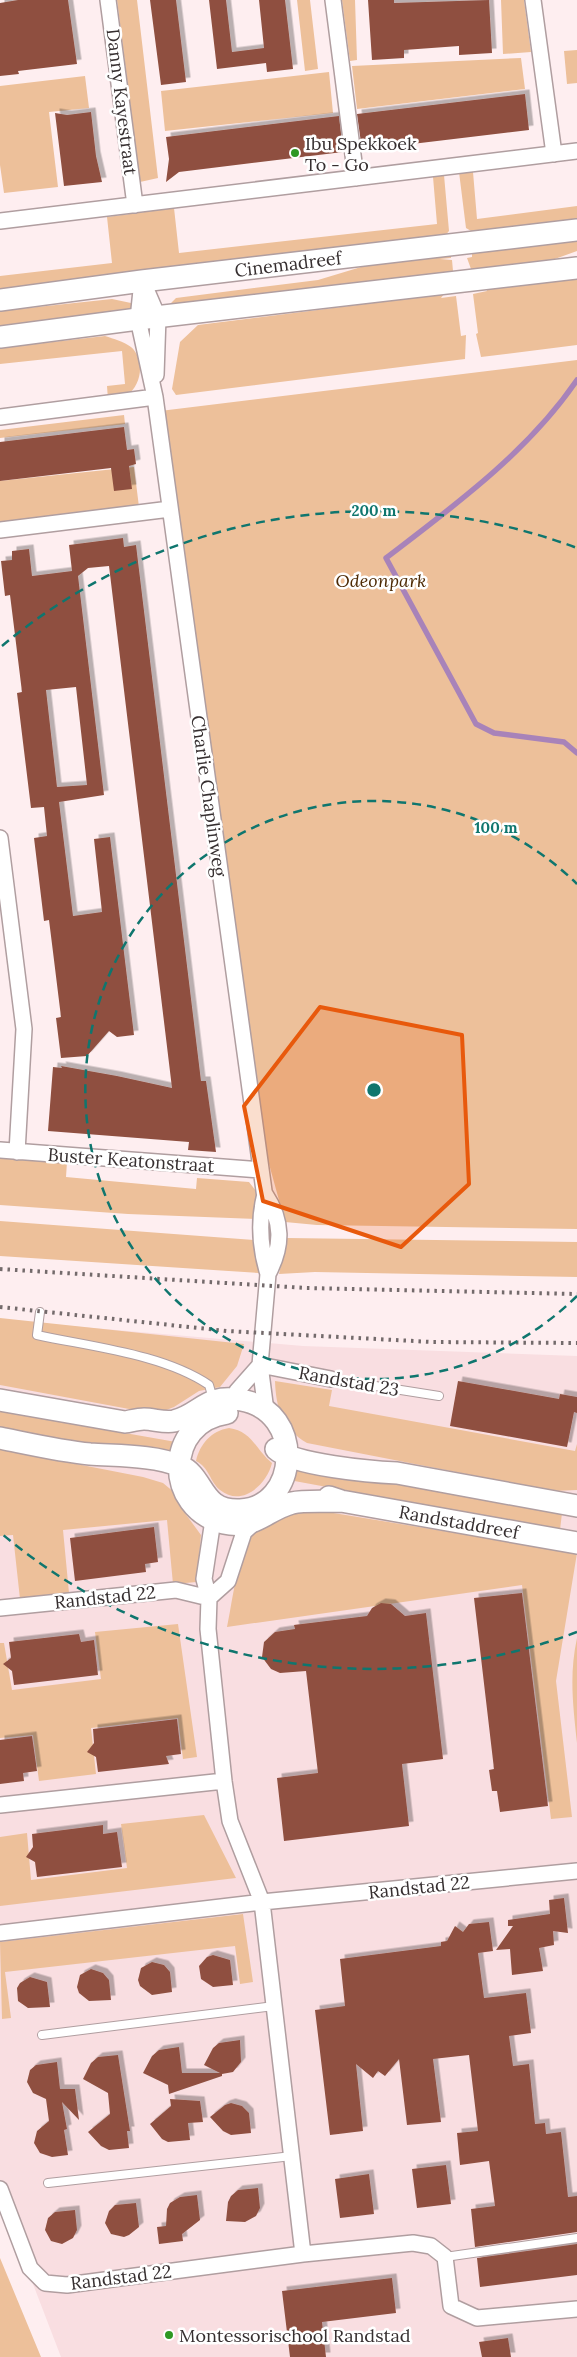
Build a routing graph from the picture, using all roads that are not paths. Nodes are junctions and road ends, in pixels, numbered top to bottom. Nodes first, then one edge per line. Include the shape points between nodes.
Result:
1 (108, 0) edge
2 (333, 0) edge
3 (533, 0) edge
4 (577, 151) edge
5 (554, 154) junction
6 (356, 178) junction
7 (135, 205) junction
8 (0, 221) edge
9 (577, 230) edge
10 (577, 268) edge
11 (142, 281) junction
12 (0, 300) edge
13 (148, 318) junction
14 (0, 338) edge
15 (155, 397) junction
16 (0, 417) edge
17 (170, 510) junction
18 (0, 530) edge
19 (0, 838) edge
20 (0, 1150) edge
21 (17, 1152) junction
22 (261, 1170) junction
23 (40, 1312) dead end
24 (260, 1365) junction
25 (331, 1379) joint
26 (439, 1396) dead end
27 (0, 1400) edge
28 (224, 1404) junction
29 (266, 1411) junction
30 (192, 1422) junction
31 (0, 1438) edge
32 (287, 1449) junction
33 (180, 1474) junction
34 (273, 1502) junction
35 (577, 1506) edge
36 (244, 1519) junction
37 (213, 1520) junction
38 (577, 1544) edge
39 (210, 1598) junction
40 (0, 1608) edge
41 (224, 1781) junction
42 (0, 1805) edge
43 (577, 1871) edge
44 (262, 1902) junction
45 (0, 1933) edge
46 (274, 2006) junction
47 (42, 2035) dead end
48 (292, 2156) junction
49 (48, 2183) dead end
50 (0, 2189) edge
51 (577, 2238) edge
52 (303, 2254) junction
53 (445, 2257) junction
54 (577, 2309) edge

1 - 7 street, Danny Kayestraat
2 - 6 street
3 - 5 street
4 - 5 street
5 - 6 street
6 - 7 street
7 - 8 street
9 - 11 main road, Cinemadreef
10 - 13 main road, Cinemadreef
11 - 12 main road, Cinemadreef
11 - 13 street, Charlie Chaplinweg
13 - 14 main road, Cinemadreef
13 - 15 street, Charlie Chaplinweg
15 - 16 street
15 - 17 street, Charlie Chaplinweg
17 - 18 street
17 - 22 street, Charlie Chaplinweg
19 - 21 street via 24,1029
20 - 21 street, Buster Keatonstraat
21 - 22 street, Buster Keatonstraat
22 - 24 street, Charlie Chaplinweg via 265,1196 261,1232 268,1274
23 - 28 lane via 37,1335 191,1372 209,1384
24 - 25 street, Randstad 23
24 - 28 street
24 - 29 street, Charlie Chaplinweg
25 - 26 lane, Randstad 23
27 - 30 main road via 125,1422 145,1419
28 - 29 main road via 250,1403
28 - 30 main road
28 - 32 main road via 254,1420 268,1433 276,1448
29 - 32 main road via 279,1425
30 - 33 main road via 182,1447
31 - 33 main road via 89,1454 122,1455
32 - 34 main road via 285,1473
32 - 35 main road, Randstaddreef via 293,1446 374,1462 397,1473
33 - 36 main road via 192,1474 206,1497
33 - 37 main road via 194,1506
34 - 36 main road, Randstaddreef
34 - 38 main road, Randstaddreef via 342,1501
36 - 37 main road
36 - 39 street
37 - 39 street via 204,1579
39 - 40 street, Randstad 22 via 176,1590
39 - 41 street via 208,1629
41 - 42 street
41 - 44 street via 230,1822
43 - 44 street, Randstad 22
44 - 45 street, Randstad 22
44 - 46 street
46 - 47 lane
46 - 48 street
48 - 49 lane
48 - 52 street
50 - 52 street, Randstad 22 via 30,2268 45,2283 68,2285
51 - 53 lane
52 - 53 street, Randstad 22 via 413,2243 431,2246
53 - 54 street via 451,2306 478,2318

